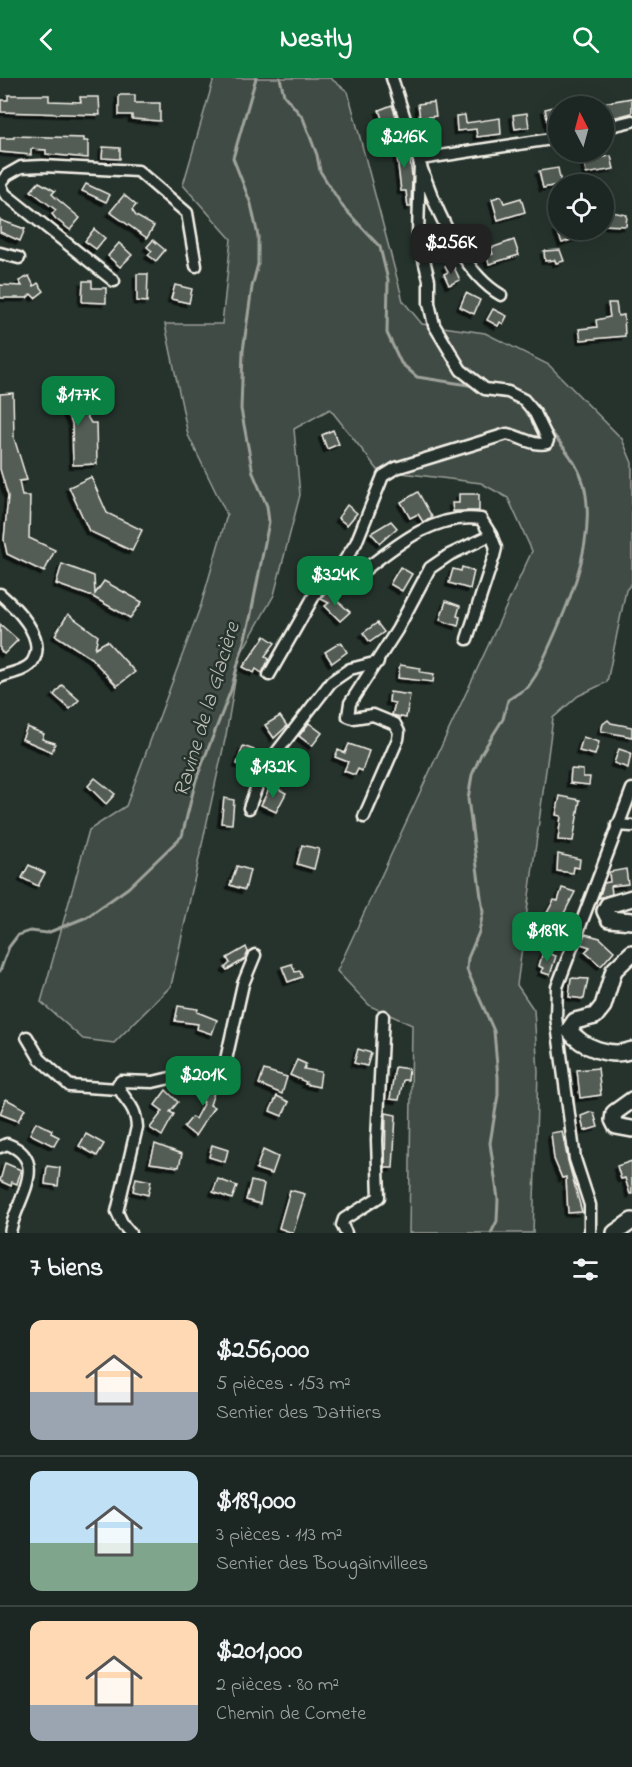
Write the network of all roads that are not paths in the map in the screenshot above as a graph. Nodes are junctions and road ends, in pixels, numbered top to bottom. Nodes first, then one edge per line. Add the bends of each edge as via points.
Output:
1 (392, 78) edge
2 (632, 121) edge
3 (614, 125) edge
4 (548, 140) edge
5 (420, 159) junction
6 (0, 184) edge
7 (0, 253) edge
8 (19, 258) dead end
9 (196, 266) dead end
10 (114, 281) dead end
11 (501, 295) dead end
12 (491, 535) junction
13 (340, 573) junction
14 (0, 594) edge
15 (467, 639) dead end
16 (378, 662) junction
17 (269, 675) dead end
18 (1, 677) edge
19 (632, 789) edge
20 (249, 808) dead end
21 (364, 817) dead end
22 (617, 825) junction
23 (632, 826) edge
24 (632, 898) edge
25 (632, 921) edge
26 (632, 953) edge
27 (255, 955) dead end
28 (383, 1016) dead end
29 (564, 1032) junction
30 (27, 1037) dead end
31 (632, 1050) edge
32 (119, 1089) junction
33 (632, 1100) edge
34 (632, 1129) edge
35 (0, 1147) edge
36 (632, 1221) edge
37 (10, 1233) edge
38 (130, 1233) edge
39 (345, 1233) edge
40 (590, 1233) edge
41 (615, 1233) edge

1 - 5 street
2 - 3 street
4 - 5 street
5 - 11 street via 432,197 462,256 481,282
5 - 13 street via 418,236 434,324 461,370 485,389 508,392 524,400 548,440 537,444 507,434 396,468 383,476
6 - 9 street via 21,167 138,171 187,213
6 - 10 street via 4,194
7 - 8 street
12 - 13 street via 480,519 443,521 405,540 352,578
12 - 15 street via 495,556
12 - 16 street via 430,568
13 - 17 street via 318,589
14 - 18 street via 25,618 36,650 26,668
16 - 20 street via 350,669 331,682 261,775
16 - 21 street via 350,703 348,716 373,715 395,724 399,732
19 - 22 street
22 - 23 street
22 - 29 street via 557,987
24 - 25 main road via 608,905 605,910 609,919
26 - 29 main road via 614,970 603,1006 595,1016 575,1021
27 - 32 street via 243,984 221,1069 153,1083 122,1081
28 - 39 street via 377,1140 379,1197 344,1219
29 - 31 main road via 596,1049 612,1053
29 - 40 street via 575,1159 590,1205
30 - 32 street via 40,1059 70,1086
32 - 38 street via 135,1108 137,1127 117,1212
33 - 34 main road via 615,1113 613,1120 616,1126
35 - 37 street via 7,1144 18,1148 28,1164 28,1180
36 - 41 main road

